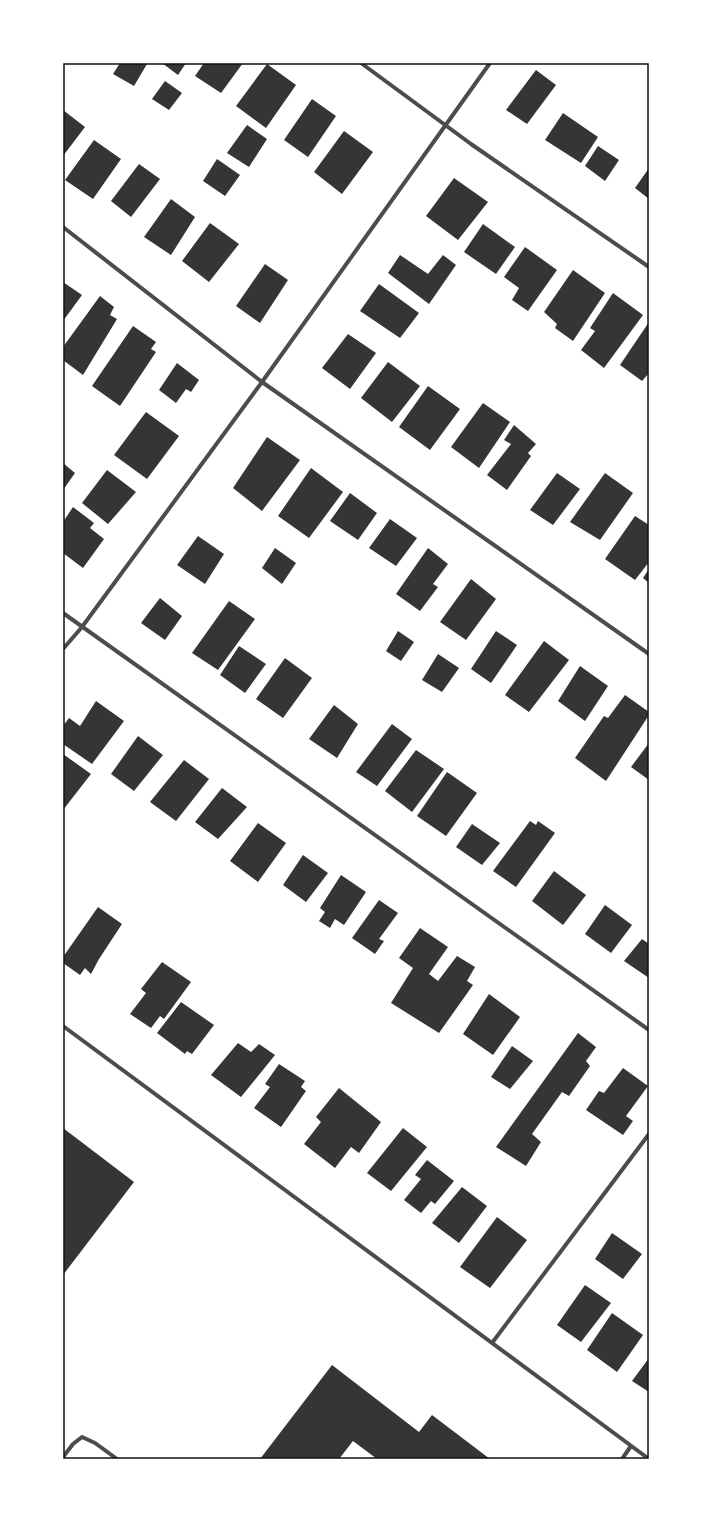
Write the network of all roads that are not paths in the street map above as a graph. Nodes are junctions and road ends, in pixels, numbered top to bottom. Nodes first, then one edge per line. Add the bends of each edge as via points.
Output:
1 (362, 63) edge
2 (490, 63) edge
3 (446, 125) junction
4 (63, 227) edge
5 (649, 268) edge
6 (262, 382) junction
7 (63, 613) edge
8 (82, 627) junction
9 (63, 649) edge
10 (649, 654) edge
11 (63, 1026) edge
12 (649, 1030) edge
13 (649, 1134) edge
14 (492, 1343) junction
15 (631, 1446) junction
16 (63, 1457) edge
17 (117, 1459) edge
18 (622, 1459) edge
19 (649, 1459) edge

1 - 3 street
2 - 3 street
3 - 5 street
3 - 6 street
4 - 6 street
6 - 8 street
6 - 10 street
7 - 8 street
8 - 9 street
8 - 12 street
11 - 14 street
13 - 14 street
14 - 15 street
15 - 18 street
15 - 19 street
16 - 17 street via 82,1437 95,1442

